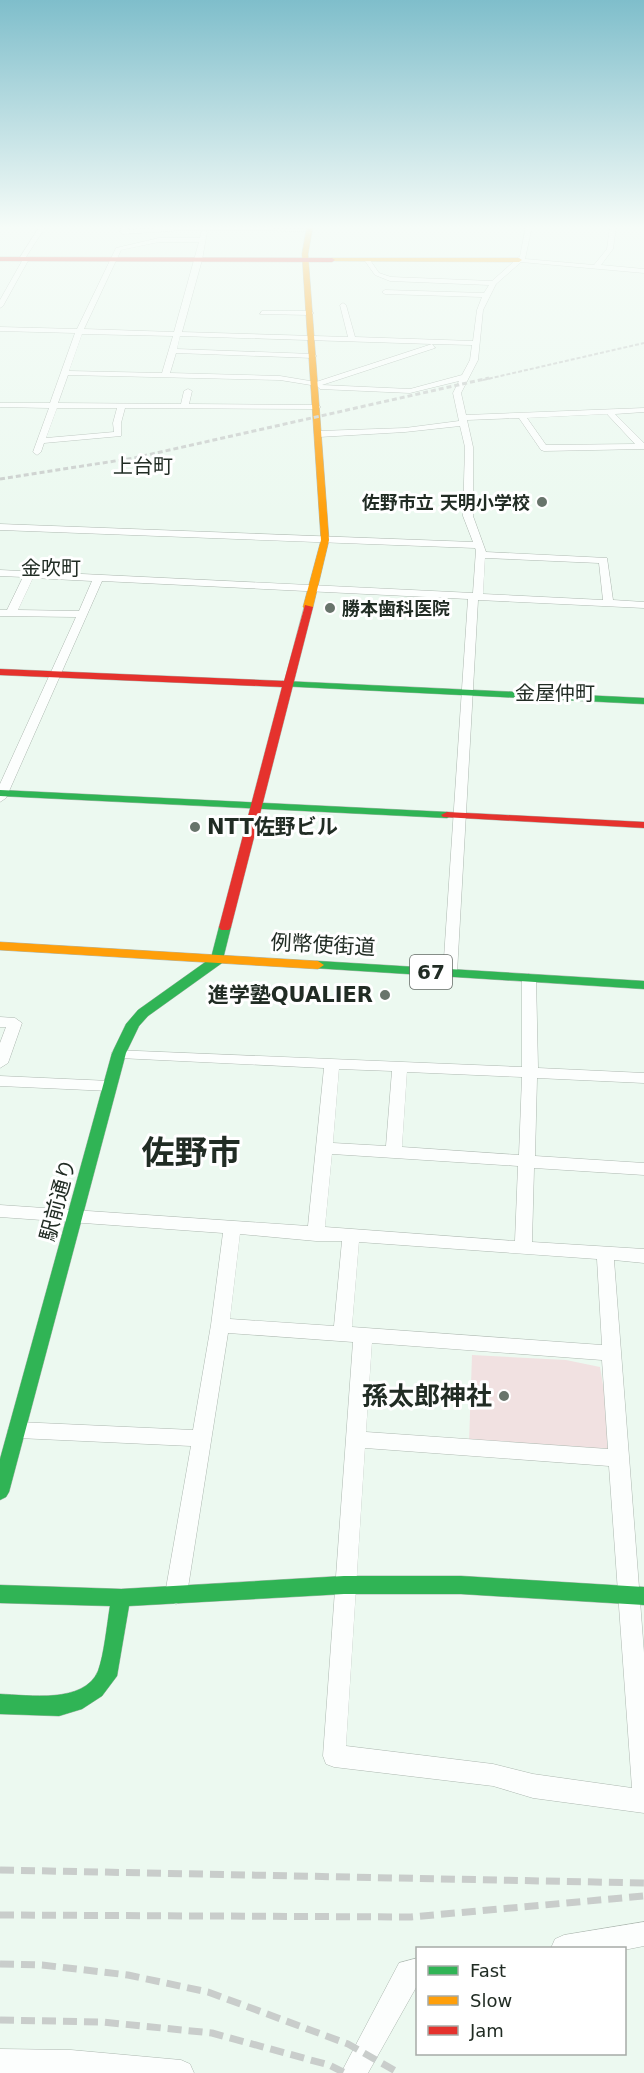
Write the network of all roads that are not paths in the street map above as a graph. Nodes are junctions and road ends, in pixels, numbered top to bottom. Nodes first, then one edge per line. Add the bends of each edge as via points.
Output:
1 (83, 323) edge
2 (181, 323) edge
3 (311, 323) edge
4 (347, 323) edge
5 (479, 323) edge
6 (0, 329) edge
7 (80, 330) junction
8 (178, 335) junction
9 (312, 338) junction
10 (351, 339) junction
11 (439, 342) junction
12 (477, 343) junction
13 (173, 351) junction
14 (313, 356) junction
15 (65, 373) junction
16 (165, 377) junction
17 (465, 377) junction
18 (316, 386) junction
19 (188, 391) dead end
20 (0, 405) edge
21 (54, 405) junction
22 (122, 406) junction
23 (185, 406) junction
24 (317, 407) junction
25 (644, 410) edge
26 (610, 412) junction
27 (522, 416) junction
28 (461, 421) junction
29 (319, 434) junction
30 (41, 441) junction
31 (643, 446) edge
32 (37, 452) dead end
33 (0, 527) edge
34 (325, 540) junction
35 (480, 550) junction
36 (0, 573) edge
37 (29, 575) junction
38 (98, 579) junction
39 (312, 589) junction
40 (476, 597) junction
41 (608, 603) junction
42 (644, 605) edge
43 (5, 613) edge
44 (84, 614) junction
45 (0, 672) edge
46 (57, 675) junction
47 (287, 685) junction
48 (466, 693) junction
49 (644, 701) edge
50 (1, 794) edge
51 (255, 805) junction
52 (459, 815) junction
53 (644, 825) edge
54 (0, 946) edge
55 (217, 960) junction
56 (450, 973) junction
57 (529, 978) junction
58 (644, 985) edge
59 (0, 1022) edge
60 (118, 1053) junction
61 (0, 1064) edge
62 (332, 1064) junction
63 (400, 1066) junction
64 (530, 1072) junction
65 (644, 1078) edge
66 (0, 1081) edge
67 (110, 1086) junction
68 (324, 1148) junction
69 (394, 1153) junction
70 (526, 1161) junction
71 (644, 1169) edge
72 (0, 1211) edge
73 (76, 1217) junction
74 (232, 1229) junction
75 (316, 1235) junction
76 (351, 1236) junction
77 (523, 1248) junction
78 (605, 1253) junction
79 (644, 1256) edge
80 (220, 1325) junction
81 (342, 1334) junction
82 (363, 1335) junction
83 (612, 1353) junction
84 (18, 1430) junction
85 (201, 1438) junction
86 (356, 1439) junction
87 (618, 1458) junction
88 (1, 1482) edge
89 (344, 1585) junction
90 (0, 1594) edge
91 (176, 1594) junction
92 (637, 1595) edge
93 (121, 1598) junction
94 (0, 1704) edge
95 (644, 1793) edge
96 (644, 1801) edge
97 (644, 1934) edge
98 (570, 1947) edge
99 (416, 1971) edge
100 (0, 2062) edge
101 (181, 2073) edge
102 (354, 2073) edge

1 - 7 street
2 - 8 street
3 - 9 street
4 - 10 street
5 - 12 street
6 - 7 street
7 - 8 street
7 - 15 street
8 - 9 street
8 - 13 street
9 - 10 street
9 - 14 street
10 - 11 street
11 - 12 street
11 - 18 street
12 - 17 street
13 - 14 street
13 - 16 street
14 - 18 street
15 - 16 street
15 - 21 street
16 - 18 street via 280,378
17 - 18 street via 410,391
17 - 28 street via 457,393
18 - 24 street
19 - 23 street
20 - 21 street
21 - 22 street
21 - 30 street
22 - 23 street
22 - 30 street via 118,434
23 - 24 street
24 - 29 street
25 - 26 street
26 - 27 street
26 - 31 street
27 - 28 street
27 - 31 street via 544,448
28 - 29 street via 405,430
28 - 35 street via 469,447 468,516
29 - 34 street
30 - 32 street
33 - 34 street
34 - 35 street
34 - 39 street
35 - 40 street
35 - 41 street via 604,560
36 - 37 street
37 - 38 street
37 - 43 street
38 - 39 street
38 - 44 street
39 - 40 street
39 - 47 street
40 - 41 street
40 - 48 street
41 - 42 street
43 - 44 street
44 - 46 street
45 - 46 street
46 - 47 street
46 - 50 street
47 - 48 street
47 - 51 street
48 - 49 street
48 - 52 street
50 - 51 street
51 - 52 street
51 - 55 street
52 - 53 street
52 - 56 street
54 - 55 street, 例幣使街道 / 67
55 - 56 street, 例幣使街道 / 67
55 - 60 street, 駅前通り via 143,1013
56 - 57 street, 例幣使街道 / 67
57 - 58 street, 例幣使街道 / 67
57 - 64 street
59 - 61 street via 15,1023
60 - 62 street
60 - 67 street, 駅前通り
62 - 63 street
62 - 68 street
63 - 64 street
63 - 69 street
64 - 65 street
64 - 70 street
66 - 67 street
67 - 73 street, 駅前通り
68 - 69 street
68 - 75 street
69 - 70 street
70 - 71 street
70 - 77 street
72 - 73 street
73 - 74 street
73 - 84 street, 駅前通り
74 - 75 street
74 - 80 street
75 - 76 street
76 - 77 street
76 - 81 street
77 - 78 street
78 - 79 street
78 - 83 street
80 - 81 street
80 - 85 street
81 - 82 street
82 - 83 street
82 - 86 street
83 - 87 street
84 - 85 street
84 - 88 street, 駅前通り
85 - 91 street
86 - 87 street
86 - 89 street
87 - 92 street
89 - 91 street
89 - 92 street via 461,1585
89 - 96 street via 334,1756 493,1775 533,1786
90 - 93 street
91 - 93 street
92 - 95 street
93 - 94 street via 107,1676 95,1689 75,1702 59,1706
97 - 98 street
99 - 102 street via 408,1972
100 - 101 street via 71,2063

